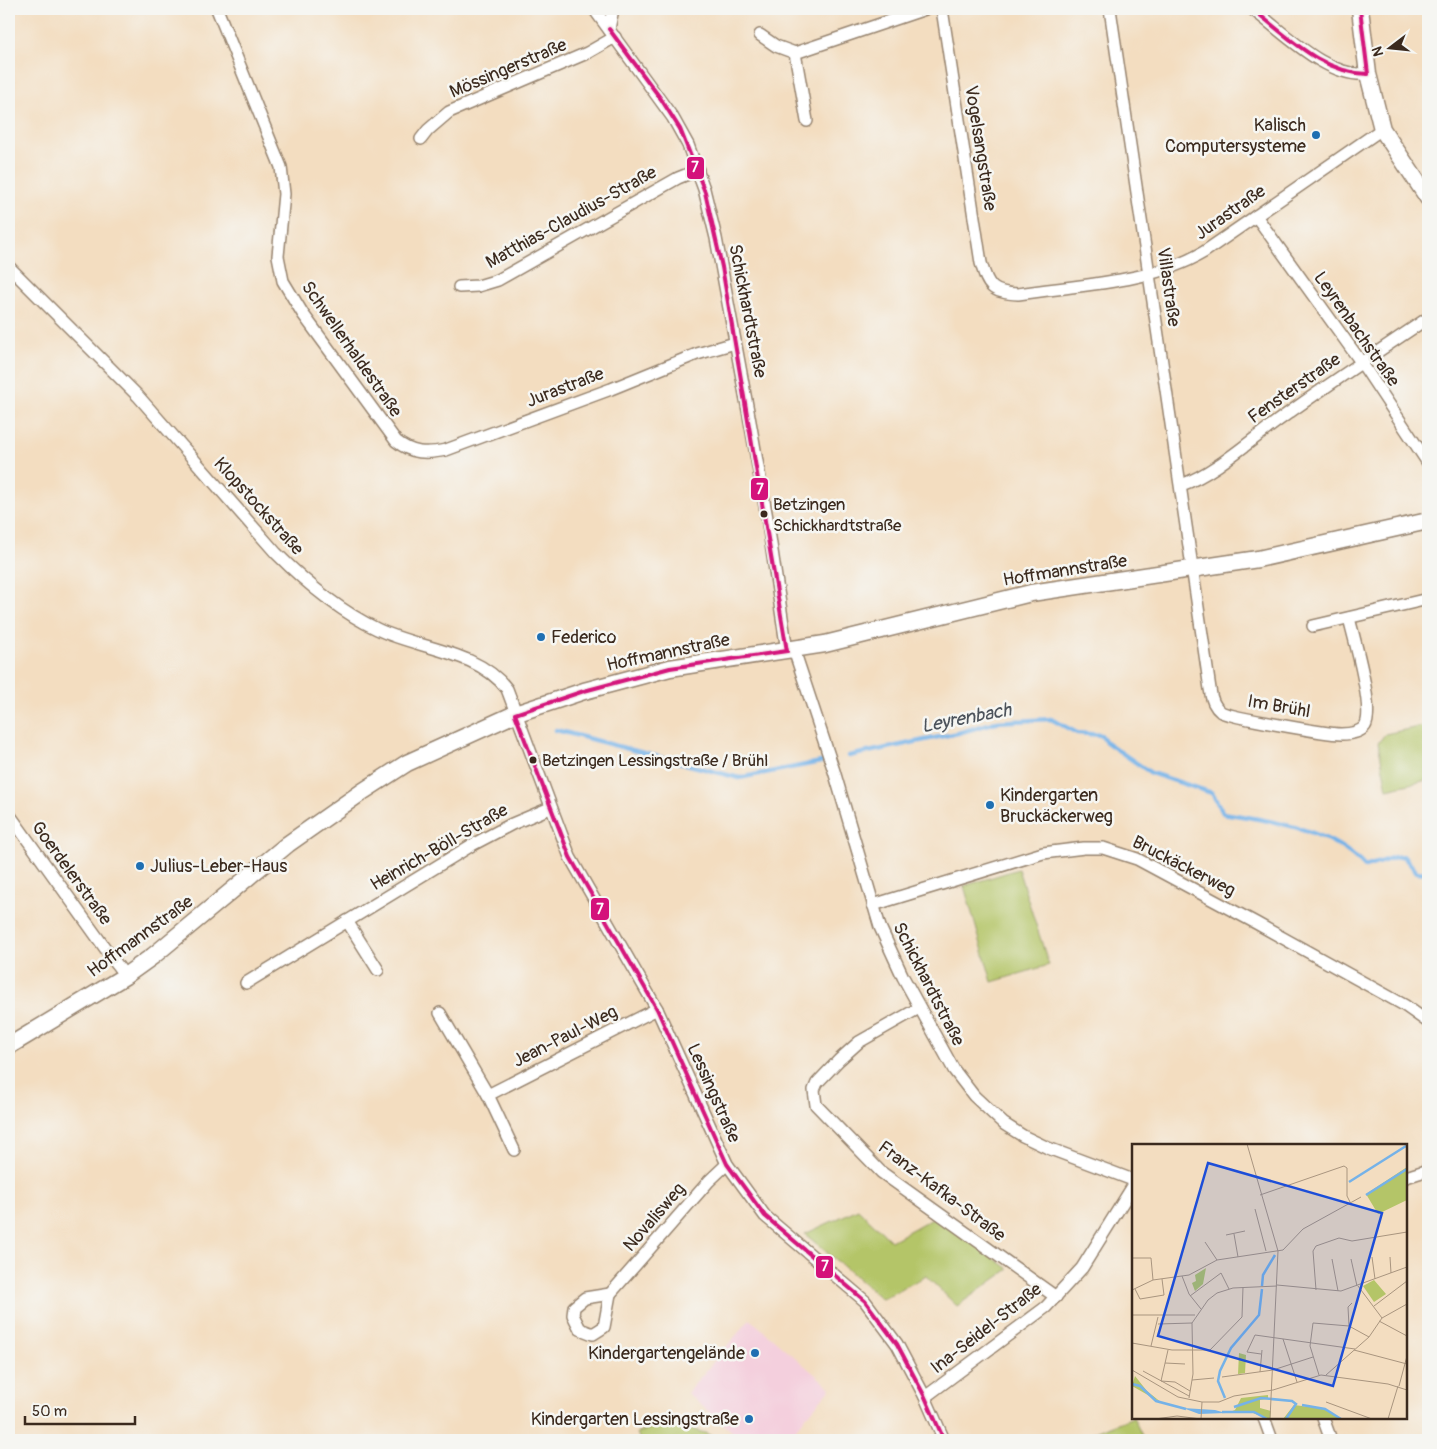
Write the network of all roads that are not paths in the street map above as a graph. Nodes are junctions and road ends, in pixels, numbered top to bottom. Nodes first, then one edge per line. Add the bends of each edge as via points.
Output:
1 (218, 9) edge
2 (594, 9) edge
3 (613, 9) edge
4 (925, 9) edge
5 (942, 9) edge
6 (1110, 9) edge
7 (1252, 9) edge
8 (1360, 9) edge
9 (612, 33) junction
10 (760, 35) dead end
11 (795, 53) junction
12 (1368, 74) junction
13 (807, 121) dead end
14 (1382, 129) junction
15 (421, 140) dead end
16 (698, 170) junction
17 (1428, 198) edge
18 (1256, 216) junction
19 (9, 267) edge
20 (1150, 274) junction
21 (459, 286) dead end
22 (994, 289) joint
23 (1428, 318) edge
24 (735, 343) junction
25 (1361, 362) junction
26 (405, 448) joint
27 (1428, 463) edge
28 (1181, 485) junction
29 (1428, 521) edge
30 (1193, 570) junction
31 (1428, 599) edge
32 (1349, 618) junction
33 (1313, 626) dead end
34 (790, 650) junction
35 (515, 714) junction
36 (550, 808) junction
37 (9, 814) edge
38 (874, 905) junction
39 (347, 921) junction
40 (378, 970) dead end
41 (125, 976) junction
42 (246, 983) dead end
43 (919, 1008) junction
44 (657, 1009) junction
45 (440, 1013) dead end
46 (1428, 1022) edge
47 (9, 1046) edge
48 (488, 1094) junction
49 (514, 1150) dead end
50 (727, 1164) junction
51 (1428, 1170) edge
52 (1407, 1177) edge
53 (1132, 1180) edge
54 (1132, 1188) edge
55 (610, 1294) dead end
56 (1056, 1297) junction
57 (925, 1397) junction
58 (1264, 1419) edge
59 (1324, 1419) edge
60 (944, 1440) edge
61 (1272, 1440) edge
62 (1331, 1440) edge

1 - 26 street, Schwellerhaldestraße via 280,167 284,194 278,256 283,281 303,314
2 - 9 street, Schickhardtstraße
3 - 9 street
4 - 11 street
5 - 22 street, Vogelsangstraße via 981,263 986,281
6 - 20 street, Villastraße
7 - 12 street via 1325,64 1340,71
8 - 12 street
9 - 15 street, Mössingerstraße via 587,53 449,112
9 - 16 street, Schickhardtstraße via 673,118
10 - 11 street
11 - 13 street
12 - 14 street
14 - 17 street
14 - 18 street, Jurastraße
16 - 21 street, Matthias-Claudius-Straße via 678,178 498,280 478,286
16 - 24 street, Schickhardtstraße via 716,238
18 - 20 street, Jurastraße via 1190,260
18 - 25 street, Leyrenbachstraße
19 - 35 street, Klopstockstraße via 138,396 294,571 345,611 377,629 473,662 500,680 507,689
20 - 22 street, Jurastraße via 1018,294 1005,294
20 - 28 street, Villastraße
23 - 25 street, Fensterstraße
24 - 26 street, Jurastraße via 688,357 446,450 424,453
24 - 34 street, Schickhardtstraße
25 - 27 street, Leyrenbachstraße
25 - 28 street, Fensterstraße via 1195,479
28 - 30 street, Villastraße
29 - 30 street, Hoffmannstraße
30 - 32 street, Im Brühl via 1211,698 1214,705 1226,714 1339,734 1364,727 1368,712 1367,696
30 - 34 street, Hoffmannstraße via 1031,593
31 - 32 street
32 - 33 street
34 - 35 street, Hoffmannstraße via 670,668
34 - 38 street, Schickhardtstraße via 834,771
35 - 36 street, Lessingstraße
35 - 41 street, Hoffmannstraße via 407,763 362,792 288,844
36 - 39 street, Heinrich-Böll-Straße via 472,845
36 - 44 street, Lessingstraße via 570,857
37 - 41 street, Goerdelerstraße
38 - 43 street, Schickhardtstraße via 890,951
38 - 46 street, Bruckäckerweg via 1036,855 1067,849 1103,848 1137,859 1404,1005
39 - 40 street
39 - 42 street, Heinrich-Böll-Straße
41 - 47 street, Hoffmannstraße
43 - 53 street, Schickhardtstraße via 954,1070 974,1096 1004,1124 1048,1148
43 - 56 street, Franz-Kafka-Straße via 860,1042 839,1060 817,1083 814,1090 816,1105 881,1172
44 - 48 street, Jean-Paul-Weg
44 - 50 street, Lessingstraße
45 - 48 street
48 - 49 street
50 - 55 street, Novalisweg
50 - 57 street, Lessingstraße via 765,1216 865,1300 897,1344
51 - 52 street
54 - 56 street, Ina-Seidel-Straße via 1082,1268
56 - 57 street, Ina-Seidel-Straße
57 - 60 street, Lessingstraße
58 - 61 street
59 - 62 street

